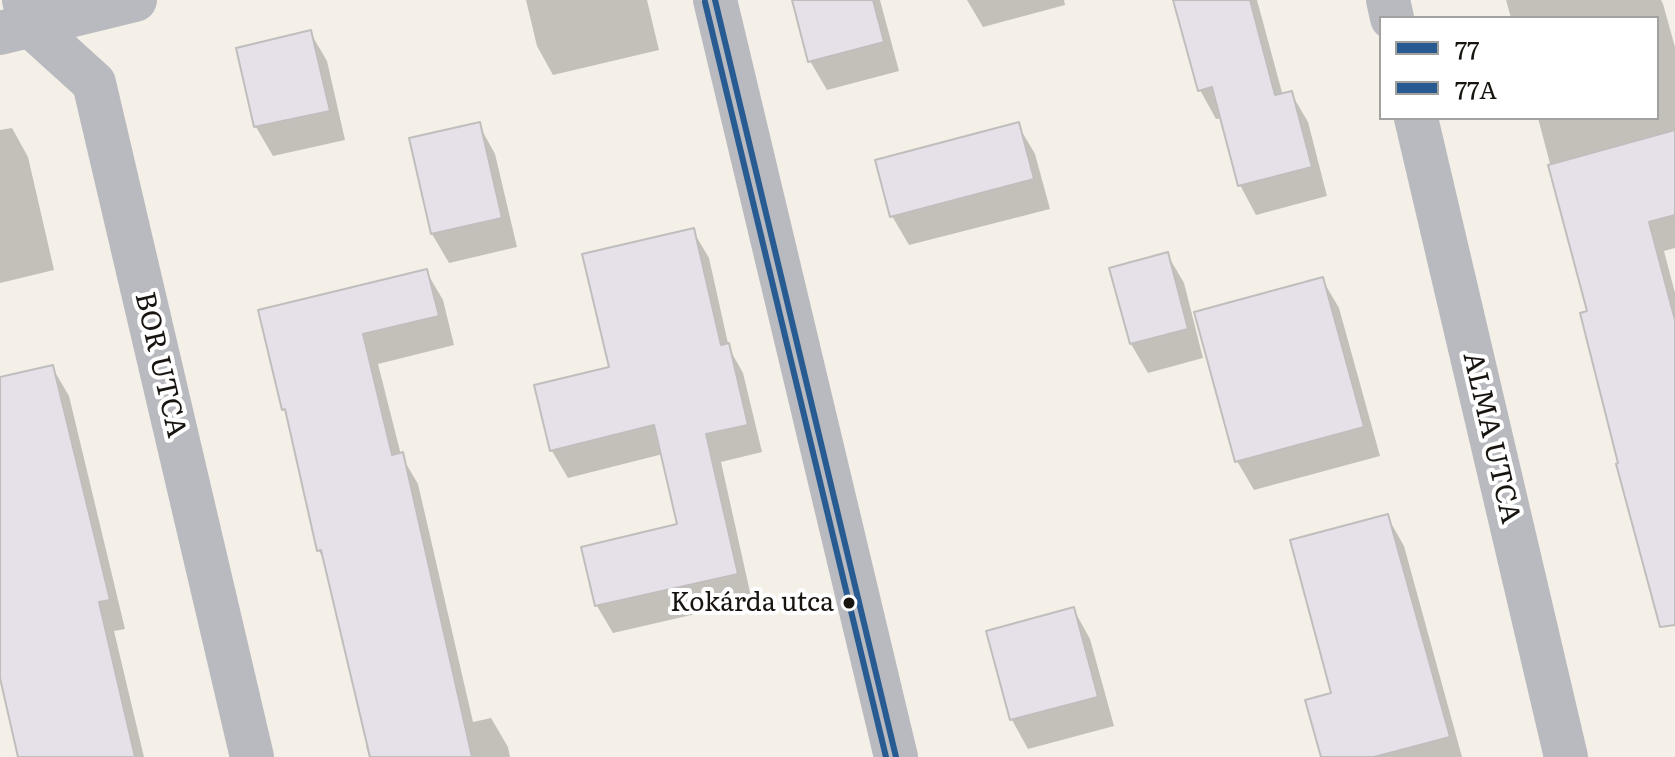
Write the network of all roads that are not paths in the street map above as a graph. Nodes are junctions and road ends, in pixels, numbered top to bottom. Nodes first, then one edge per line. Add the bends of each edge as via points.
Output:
1 (135, 0) edge
2 (715, 0) edge
3 (18, 19) edge
4 (1416, 120) edge
5 (252, 757) edge
6 (896, 757) edge
7 (1566, 757) edge

1 - 3 street
2 - 6 street
3 - 5 street, BOR UTCA via 94,83
4 - 7 street, ALMA UTCA

